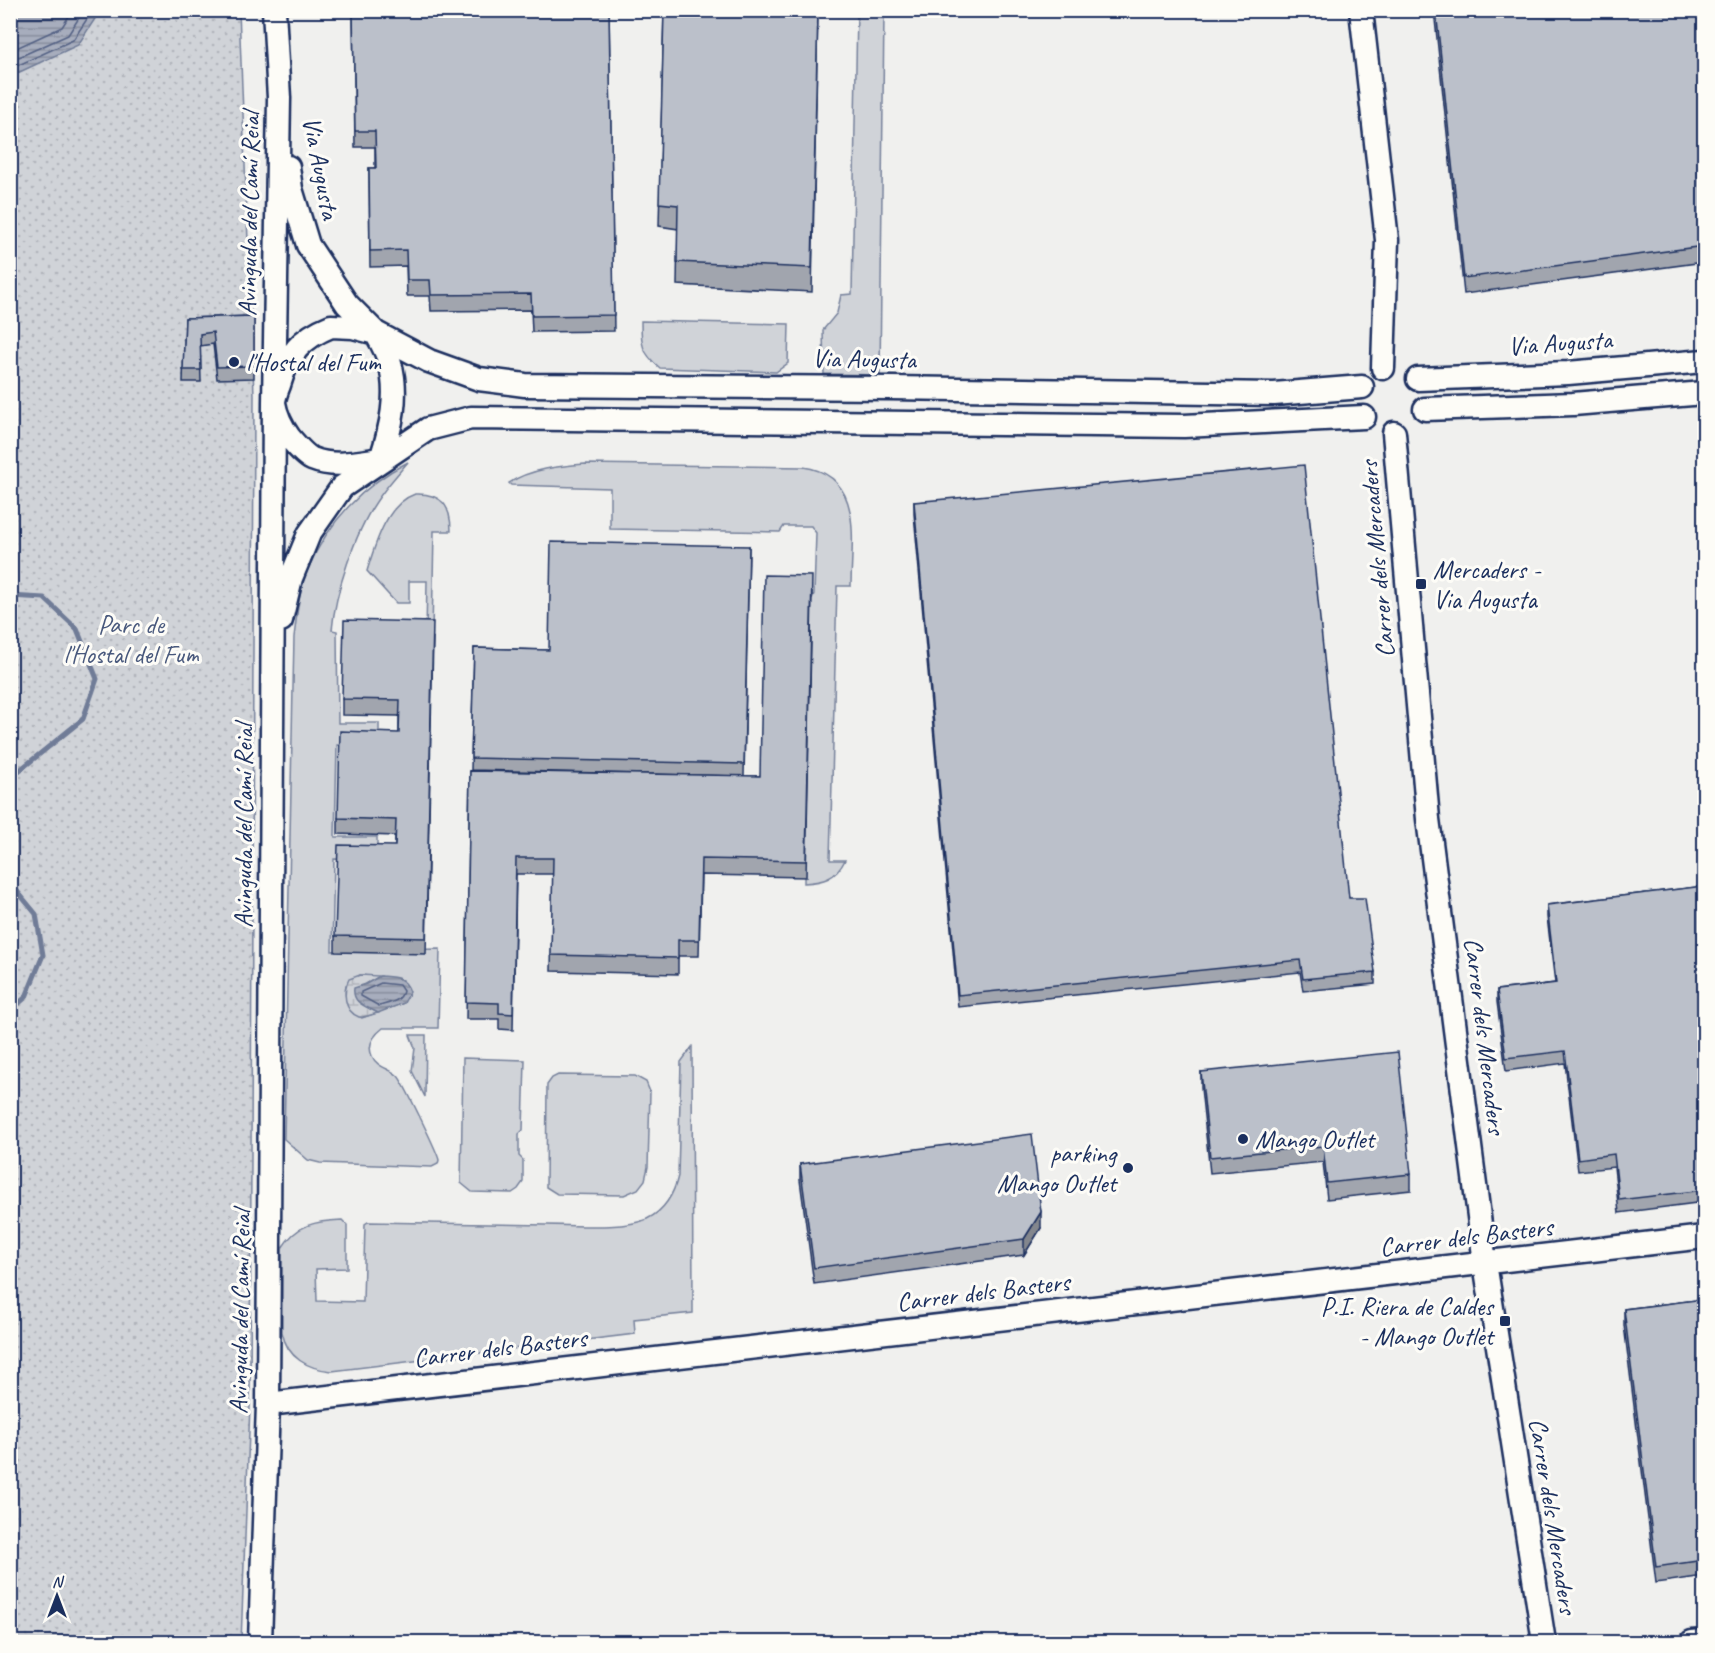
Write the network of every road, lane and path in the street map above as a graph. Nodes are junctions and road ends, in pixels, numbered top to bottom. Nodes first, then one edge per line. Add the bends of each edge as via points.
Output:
1 (274, 10) edge
2 (1361, 10) edge
3 (279, 98) junction
4 (376, 333) junction
5 (1704, 361) edge
6 (1383, 368) junction
7 (1418, 379) junction
8 (1362, 387) junction
9 (1704, 393) edge
10 (274, 402) junction
11 (1425, 409) junction
12 (1364, 417) junction
13 (1394, 433) junction
14 (381, 459) junction
15 (272, 659) junction
16 (1704, 1237) edge
17 (1485, 1263) junction
18 (268, 1404) junction
19 (1704, 1641) edge
20 (260, 1642) edge
21 (1544, 1642) edge
22 (1692, 1642) edge

1 - 3 street, Avinguda del Camí Reial
2 - 6 street via 1387,240
3 - 4 street, Via Augusta via 291,189 308,245 347,304
3 - 10 street, Avinguda del Camí Reial
4 - 8 street, Via Augusta via 429,361 479,379 525,385 1274,394
4 - 10 street, Via Augusta via 331,326 313,333 295,350 283,370
4 - 14 street, Via Augusta via 390,361 394,388 390,432
5 - 7 street, Via Augusta via 1568,373
6 - 7 street via 1396,367
6 - 8 street
7 - 11 street
8 - 12 street via 1360,408
9 - 11 street via 1573,404
10 - 14 street via 282,426 310,458 344,464
10 - 15 street, Avinguda del Camí Reial
11 - 13 street via 1412,426
12 - 13 street via 1382,431
12 - 14 street via 1184,426 471,418 428,429
13 - 17 street, Carrer dels Mercaders via 1428,819
14 - 15 street via 342,487 309,534 291,578
15 - 18 street, Avinguda del Camí Reial
16 - 17 street, Carrer dels Basters
17 - 18 street, Carrer dels Basters
17 - 21 street, Carrer dels Mercaders
18 - 20 street, Avinguda del Camí Reial
19 - 22 street

